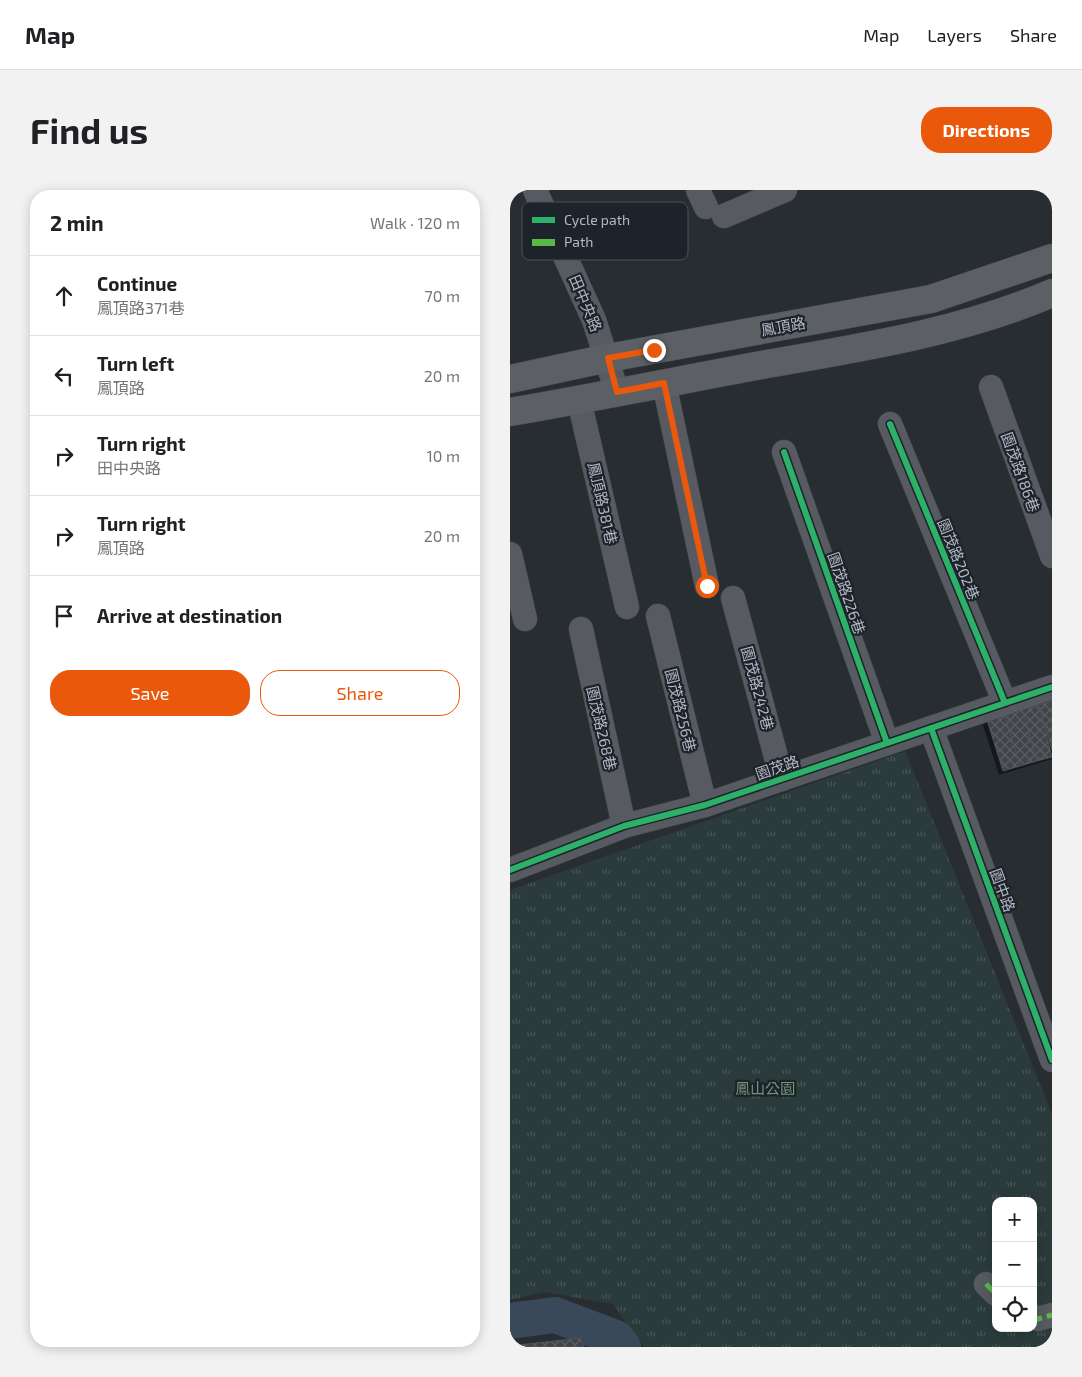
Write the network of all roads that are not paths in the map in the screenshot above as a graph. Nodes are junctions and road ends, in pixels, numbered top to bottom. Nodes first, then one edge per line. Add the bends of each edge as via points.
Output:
1 (535, 190) edge
2 (785, 190) edge
3 (540, 202) edge
4 (709, 204) edge
5 (1052, 258) edge
6 (567, 260) edge
7 (1052, 293) edge
8 (608, 358) junction
9 (510, 379) edge
10 (664, 383) junction
11 (990, 387) dead end
12 (617, 392) junction
13 (579, 400) junction
14 (510, 412) edge
15 (890, 424) dead end
16 (784, 452) dead end
17 (510, 554) edge
18 (1052, 556) edge
19 (707, 586) dead end
20 (733, 598) dead end
21 (627, 607) dead end
22 (658, 616) dead end
23 (525, 619) dead end
24 (580, 629) dead end
25 (1052, 687) edge
26 (1005, 703) junction
27 (931, 728) junction
28 (887, 743) junction
29 (782, 779) junction
30 (705, 805) junction
31 (624, 826) junction
32 (510, 870) edge
33 (1052, 1060) edge
34 (1052, 1315) edge
35 (1037, 1318) edge

1 - 3 street, 田中央路
2 - 4 street
5 - 8 main road, 鳳頂路 via 931,299
6 - 8 street, 田中央路
7 - 10 main road via 955,327 881,344
8 - 9 main road, 鳳頂路
8 - 12 street, 田中央路
10 - 12 main road
10 - 19 street
11 - 18 street, 園茂路186巷
12 - 13 main road
13 - 14 main road
13 - 21 street, 鳳頂路381巷
15 - 26 street, 園茂路202巷
16 - 28 street, 園茂路226巷
17 - 23 street
20 - 29 street, 園茂路242巷
22 - 30 street, 園茂路256巷
24 - 31 street, 園茂路268巷
25 - 26 street, 園茂路
26 - 27 street, 園茂路
27 - 28 street, 園茂路
27 - 33 street, 園中路
28 - 29 street, 園茂路
29 - 30 street, 園茂路
30 - 31 street, 園茂路
31 - 32 street, 園茂路
34 - 35 street

